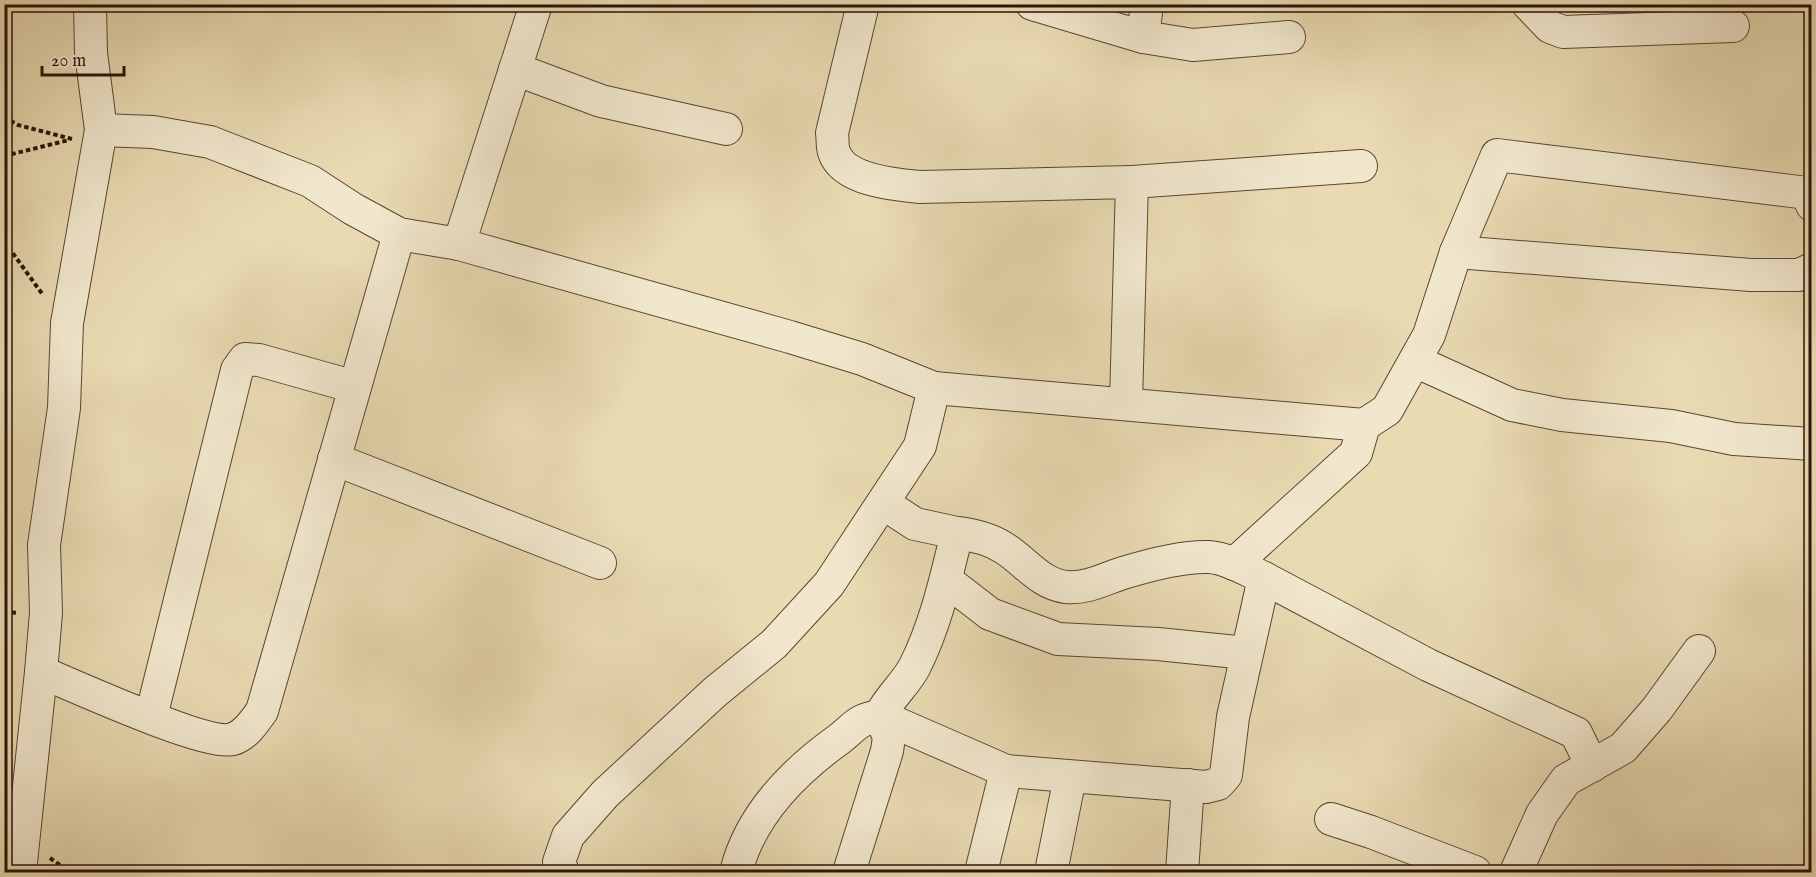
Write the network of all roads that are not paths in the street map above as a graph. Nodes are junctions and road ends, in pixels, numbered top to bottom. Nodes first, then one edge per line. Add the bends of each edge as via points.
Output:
1 (90, 4) edge
2 (536, 4) edge
3 (863, 4) edge
4 (1032, 4) edge
5 (1148, 4) edge
6 (1528, 4) edge
7 (1732, 26) dead end
8 (1143, 37) junction
9 (1289, 37) dead end
10 (515, 69) junction
11 (726, 129) dead end
12 (101, 130) junction
13 (1361, 166) dead end
14 (1132, 182) junction
15 (1812, 205) edge
16 (399, 234) junction
17 (459, 244) junction
18 (1456, 252) junction
19 (1812, 269) edge
20 (1415, 361) junction
21 (355, 387) junction
22 (934, 388) junction
23 (1126, 403) junction
24 (1364, 425) junction
25 (1812, 444) edge
26 (334, 459) junction
27 (883, 503) junction
28 (957, 533) junction
29 (600, 563) dead end
30 (1234, 564) junction
31 (1264, 578) junction
32 (946, 580) junction
33 (1700, 651) dead end
34 (1246, 653) junction
35 (41, 672) junction
36 (880, 716) junction
37 (151, 717) junction
38 (1592, 766) junction
39 (1006, 771) junction
40 (1070, 777) junction
41 (1188, 785) junction
42 (1331, 819) dead end
43 (20, 873) edge
44 (563, 873) edge
45 (736, 873) edge
46 (849, 873) edge
47 (981, 873) edge
48 (1051, 873) edge
49 (1182, 873) edge
50 (1475, 873) edge
51 (1516, 873) edge

1 - 12 street via 90,53
2 - 10 street
3 - 14 street via 832,133 833,152 842,166 894,185 920,187
4 - 8 street
5 - 8 street
6 - 7 street via 1550,27 1563,32
8 - 9 street via 1193,45
10 - 11 street via 602,101
10 - 17 street
12 - 16 street via 153,132 210,142 257,158 310,181
12 - 35 street via 67,322 64,408 44,545 46,613
13 - 14 street
14 - 23 street
15 - 18 street via 1807,193 1497,155
16 - 17 street
16 - 21 street
17 - 22 street via 790,337 862,359
18 - 19 street via 1751,275 1799,274
18 - 20 street via 1429,335
20 - 24 street via 1387,410
20 - 25 street via 1522,407 1671,426 1734,439
21 - 26 street
21 - 37 street via 259,360 245,359 237,370
22 - 23 street
22 - 27 street via 920,446
23 - 24 street
24 - 30 street via 1356,453
26 - 29 street
26 - 37 street via 262,711 251,727 233,739 217,740
27 - 28 street via 915,524
27 - 44 street via 829,584 774,644 715,692 605,794 568,836 559,862
28 - 30 street via 976,536 1005,549 1050,583 1065,587 1084,587 1185,559 1210,557
28 - 32 street
30 - 31 street
31 - 34 street
31 - 38 street via 1428,665 1576,733
32 - 34 street via 990,614 1058,639
32 - 36 street via 930,633 913,669
33 - 38 street via 1657,710 1623,748
34 - 41 street via 1226,775 1212,786
35 - 37 street
35 - 43 street
36 - 39 street
36 - 45 street via 864,718 798,770 762,814 742,849
36 - 46 street via 889,737 887,751
38 - 51 street via 1566,780 1542,814
39 - 40 street
39 - 47 street
40 - 41 street
40 - 48 street
41 - 49 street
42 - 50 street

